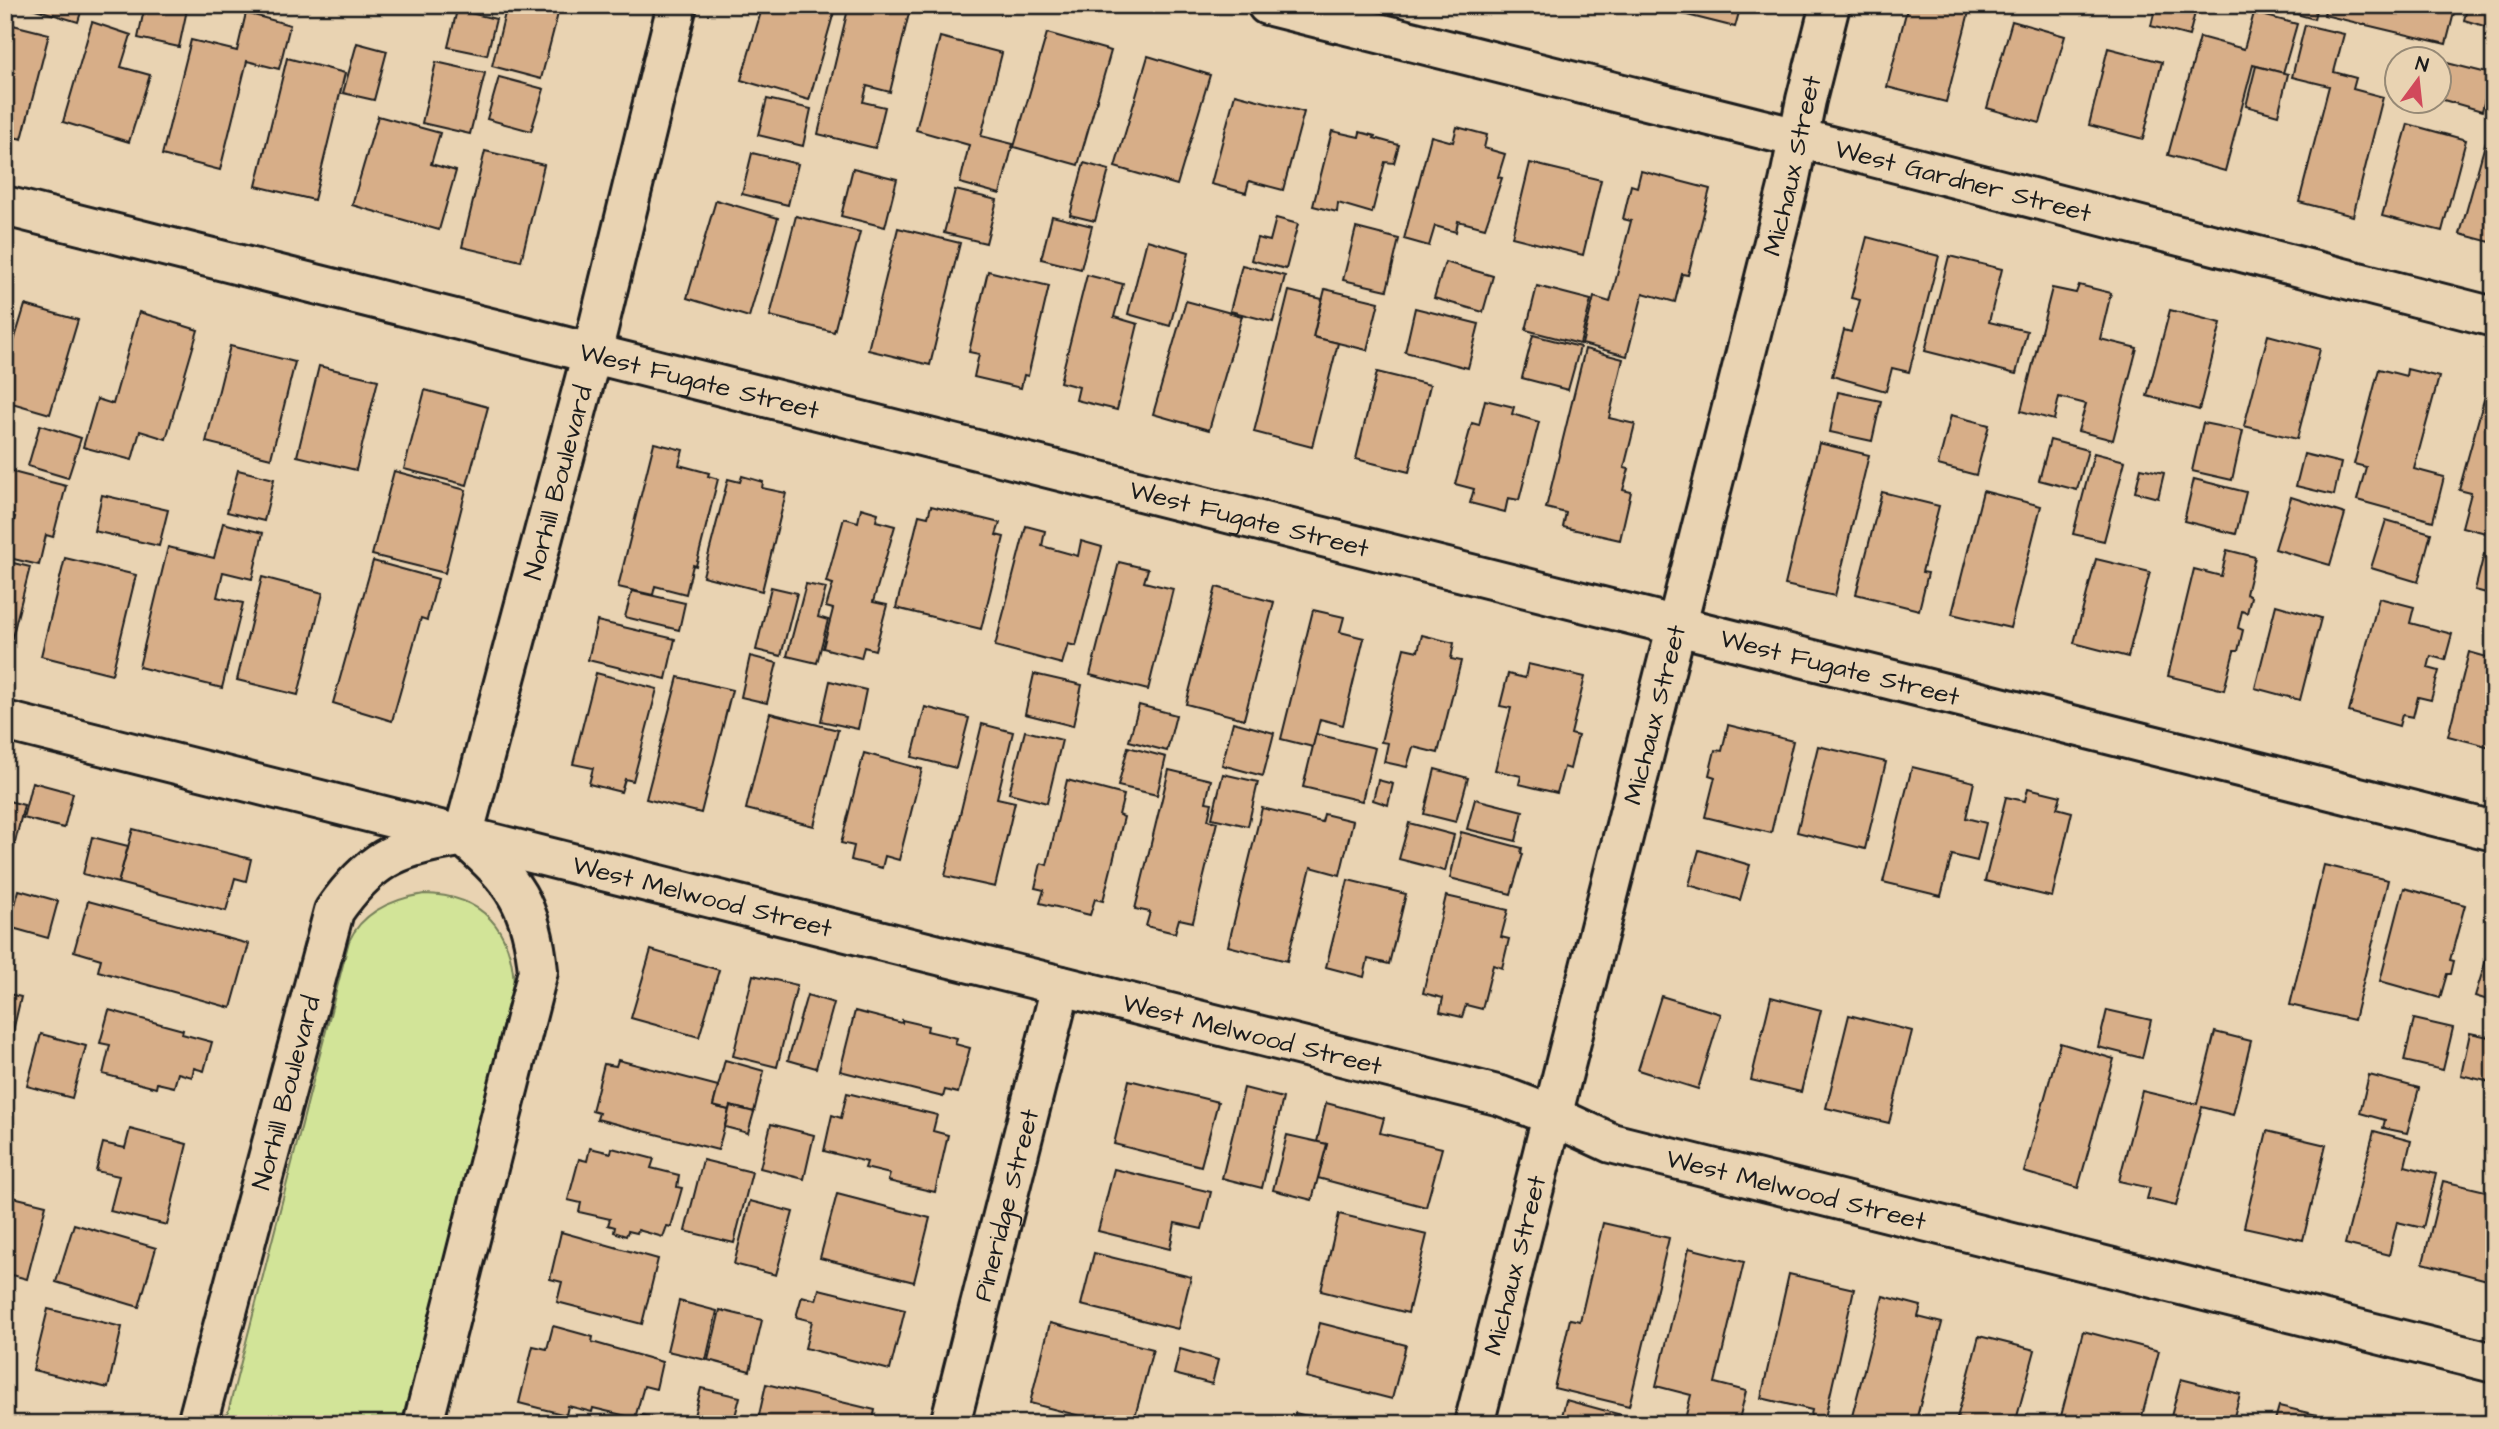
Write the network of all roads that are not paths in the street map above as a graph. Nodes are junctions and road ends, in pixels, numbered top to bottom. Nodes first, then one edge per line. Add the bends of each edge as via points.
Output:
1 (677, 5) edge
2 (1267, 5) edge
3 (1830, 5) edge
4 (1799, 138) junction
5 (5, 206) edge
6 (2494, 317) edge
7 (592, 353) junction
8 (1675, 626) junction
9 (5, 721) edge
10 (2494, 831) edge
11 (463, 836) junction
12 (1061, 986) junction
13 (1551, 1115) junction
14 (2494, 1363) edge
15 (197, 1424) edge
16 (423, 1424) edge
17 (950, 1424) edge
18 (1474, 1424) edge

1 - 7 street, Norhill Boulevard
2 - 4 street, West Gardner Street
3 - 4 street, Michaux Street
4 - 6 street, West Gardner Street
4 - 8 street, Michaux Street
5 - 7 street, West Fugate Street
7 - 8 street, West Fugate Street
7 - 11 street, Norhill Boulevard
8 - 10 street, West Fugate Street
8 - 13 street, Michaux Street
9 - 11 street, West Melwood Street
11 - 12 street, West Melwood Street
11 - 15 street, Norhill Boulevard via 402,849 374,864 334,911
11 - 16 street via 510,882 526,910 538,971
12 - 13 street, West Melwood Street via 1506,1098
12 - 17 street, Pineridge Street
13 - 14 street, West Melwood Street via 1611,1143
13 - 18 street, Michaux Street

